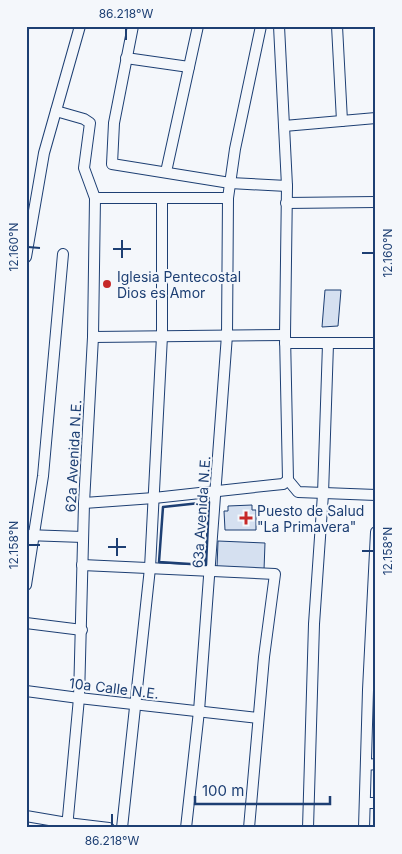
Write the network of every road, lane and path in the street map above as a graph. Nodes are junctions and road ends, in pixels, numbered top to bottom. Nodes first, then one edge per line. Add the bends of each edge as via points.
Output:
1 (80, 26) edge
2 (133, 26) edge
3 (198, 26) edge
4 (261, 26) edge
5 (279, 26) edge
6 (337, 26) edge
7 (126, 58) junction
8 (189, 67) junction
9 (56, 111) junction
10 (376, 118) edge
11 (342, 121) junction
12 (284, 126) junction
13 (166, 172) junction
14 (230, 183) junction
15 (287, 186) junction
16 (95, 198) junction
17 (162, 198) junction
18 (228, 198) junction
19 (375, 201) edge
20 (286, 203) junction
21 (63, 254) dead end
22 (26, 257) edge
23 (228, 335) junction
24 (162, 336) junction
25 (93, 337) junction
26 (285, 339) junction
27 (376, 343) edge
28 (328, 344) junction
29 (288, 480) junction
30 (216, 491) junction
31 (324, 494) junction
32 (376, 495) edge
33 (154, 498) junction
34 (84, 503) junction
35 (376, 533) edge
36 (30, 535) edge
37 (83, 537) junction
38 (82, 565) junction
39 (150, 568) junction
40 (211, 570) junction
41 (375, 574) edge
42 (26, 585) edge
43 (374, 612) edge
44 (26, 623) edge
45 (82, 630) junction
46 (373, 651) edge
47 (372, 690) edge
48 (26, 691) edge
49 (80, 698) junction
50 (135, 704) junction
51 (199, 712) junction
52 (258, 718) junction
53 (371, 727) edge
54 (371, 764) edge
55 (370, 803) edge
56 (26, 816) edge
57 (67, 825) edge
58 (109, 828) edge
59 (122, 828) edge
60 (186, 828) edge
61 (249, 828) edge
62 (308, 828) edge
63 (364, 828) edge

1 - 9 street
2 - 7 street
3 - 8 street
4 - 14 street, 63a Avenida N.E. via 234,149
5 - 12 street
6 - 11 street
7 - 8 street
7 - 13 street via 114,123 112,164
8 - 13 street
9 - 16 street, 62a Avenida N.E. via 90,123 84,168
9 - 22 street via 44,153
10 - 11 street
11 - 12 street
12 - 15 street
13 - 14 street
14 - 15 street
14 - 18 street, 63a Avenida N.E.
15 - 20 street
16 - 17 street
16 - 25 street, 62a Avenida N.E.
17 - 18 street
17 - 24 street
18 - 23 street, 63a Avenida N.E.
19 - 20 street
20 - 26 street
21 - 36 street via 43,476
23 - 24 street
23 - 26 street
23 - 30 street, 63a Avenida N.E.
24 - 25 street
24 - 33 street
25 - 34 street, 62a Avenida N.E.
26 - 28 street
26 - 29 street
27 - 28 street
28 - 31 street
29 - 30 street via 284,484
29 - 31 street via 298,492
30 - 33 street
30 - 40 street, 63a Avenida N.E.
31 - 32 street
31 - 62 street via 314,624
33 - 34 street
33 - 39 street
34 - 37 street, 62a Avenida N.E.
35 - 41 street
36 - 37 street
36 - 42 street
37 - 38 street, 62a Avenida N.E.
38 - 39 street
38 - 45 street, 62a Avenida N.E.
39 - 40 street
39 - 50 street
40 - 51 street, 63a Avenida N.E.
40 - 52 street via 275,574
41 - 43 street
43 - 46 street
44 - 45 street
45 - 49 street, 62a Avenida N.E.
46 - 47 street
47 - 53 street
48 - 49 street, 10a Calle N.E.
49 - 50 street, 10a Calle N.E.
49 - 57 street, 62a Avenida N.E.
50 - 51 street, 10a Calle N.E.
50 - 59 street
51 - 52 street, 10a Calle N.E.
51 - 60 street, 63a Avenida N.E.
52 - 61 street
53 - 54 street
54 - 55 street
55 - 63 street
56 - 57 street
57 - 58 street

